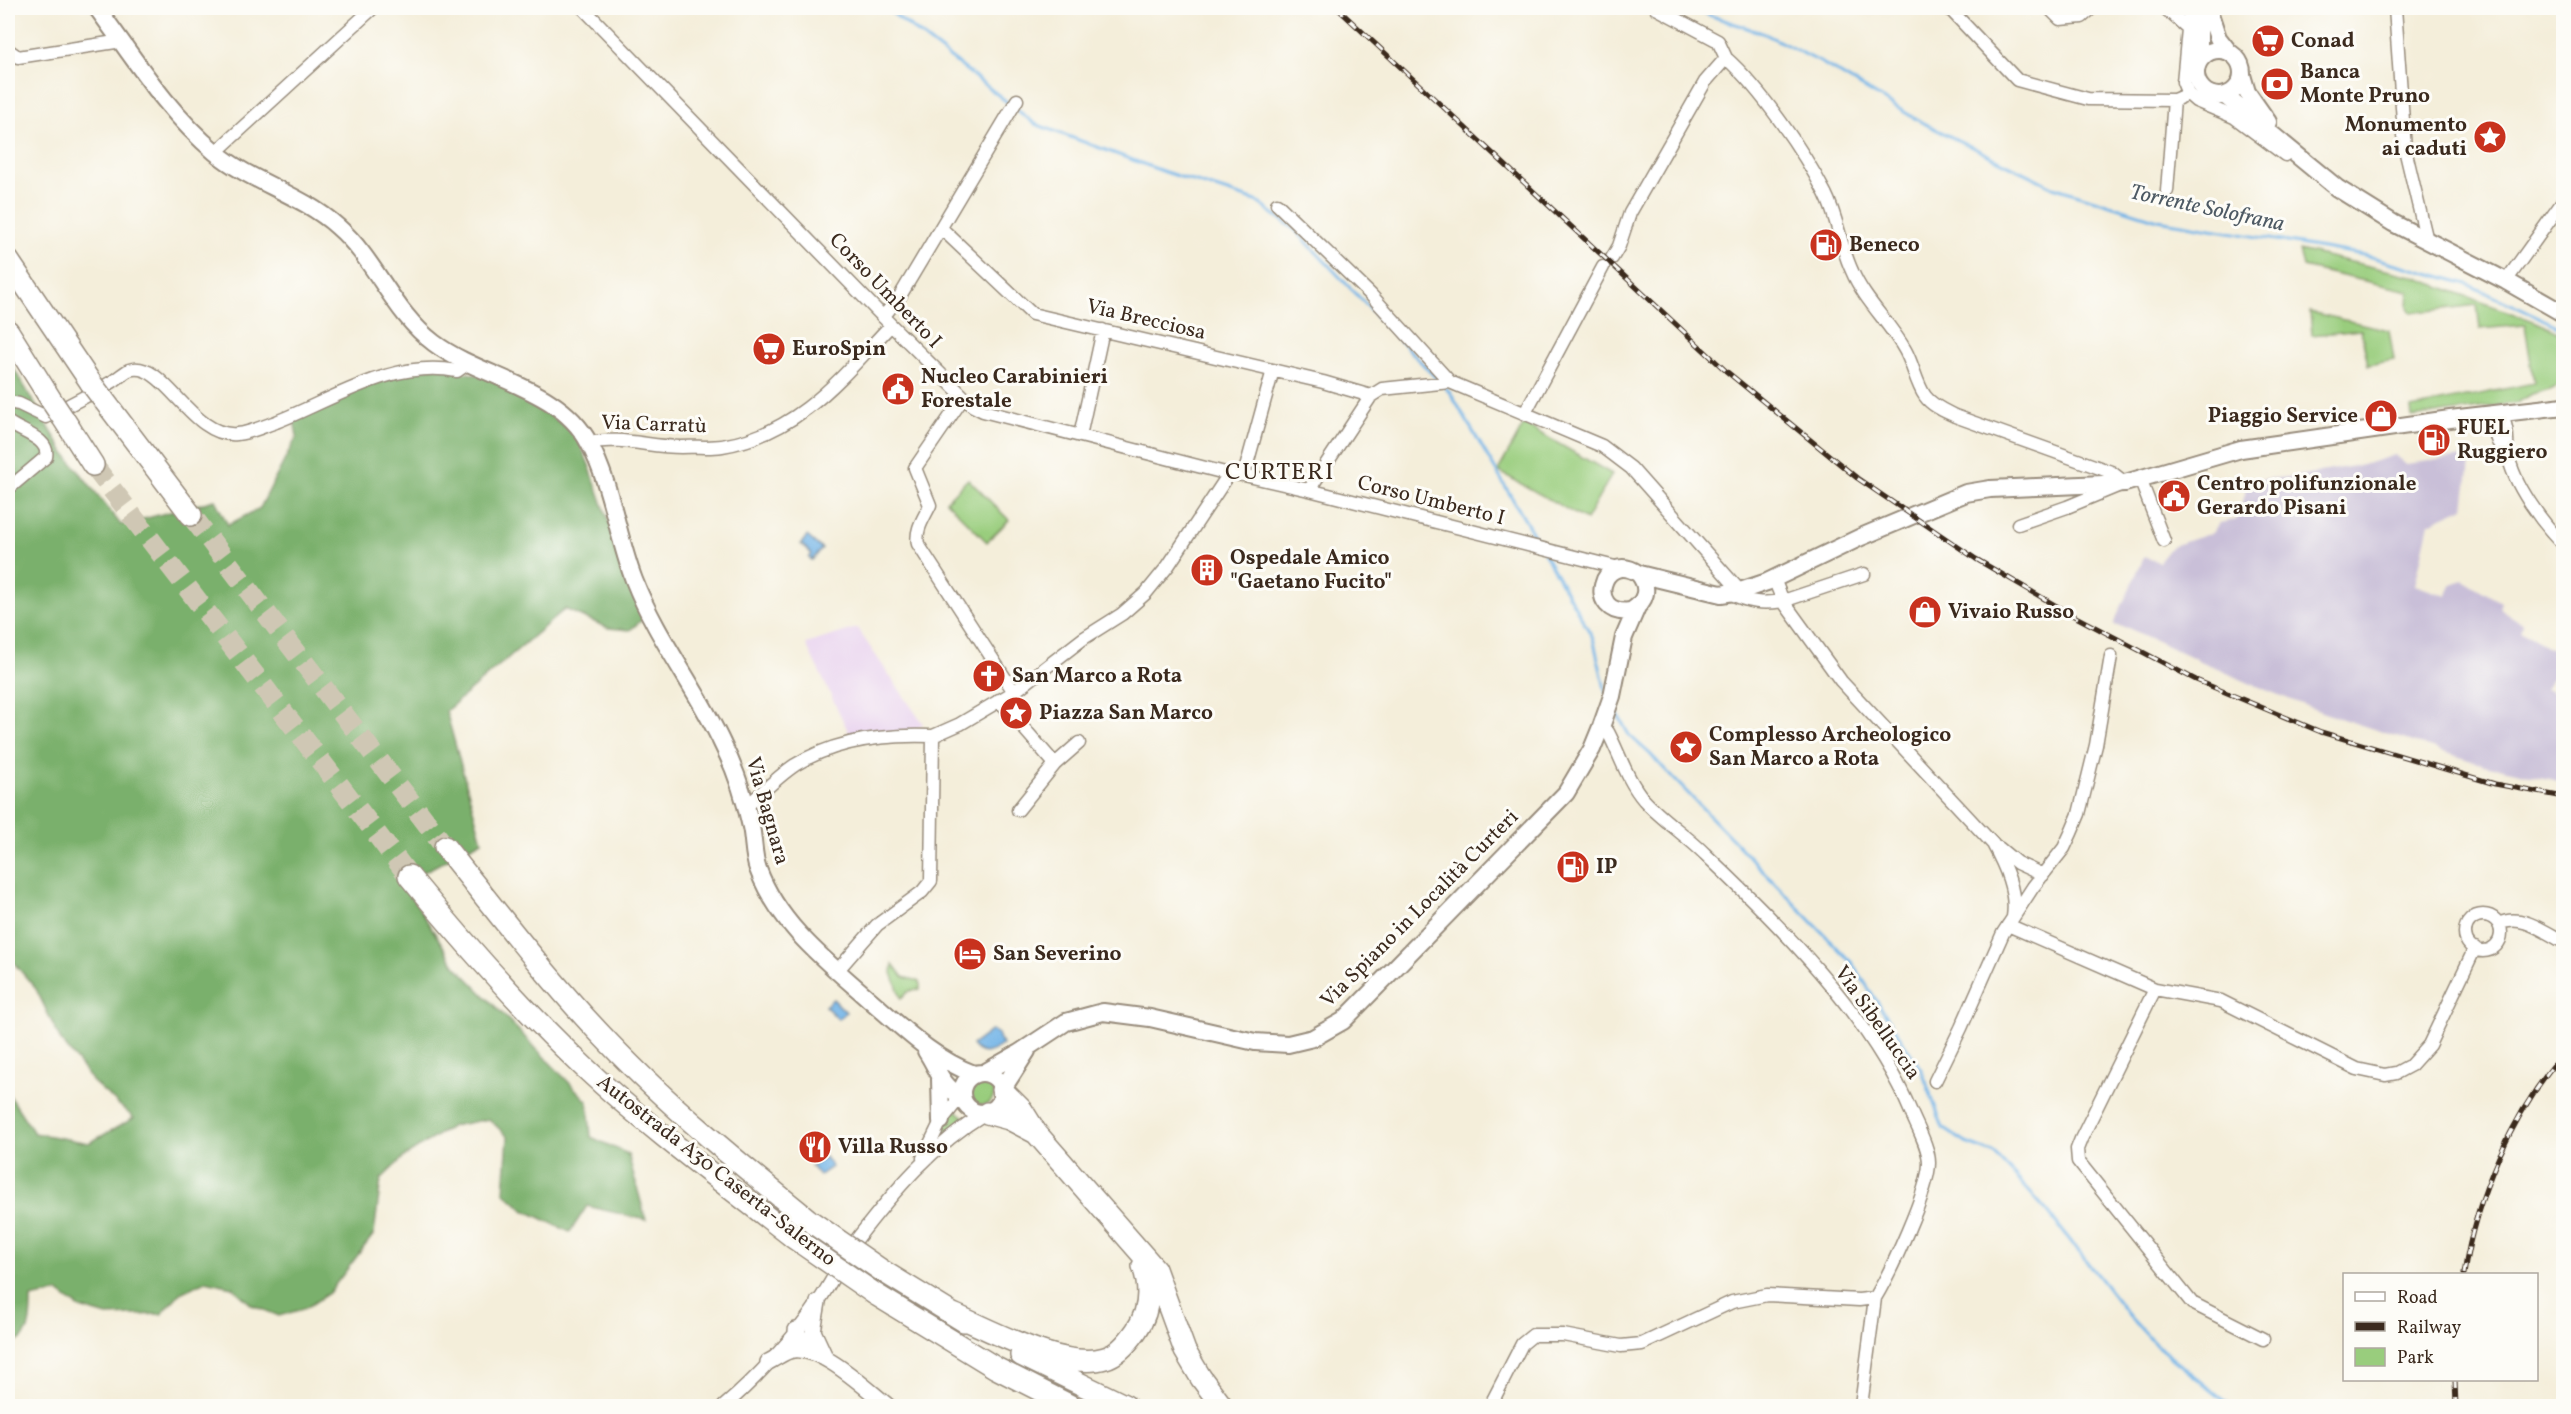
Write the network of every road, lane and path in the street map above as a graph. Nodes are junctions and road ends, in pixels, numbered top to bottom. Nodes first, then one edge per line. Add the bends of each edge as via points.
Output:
1 (97, 8) edge
2 (372, 8) edge
3 (583, 8) edge
4 (1656, 8) edge
5 (1949, 8) edge
6 (2049, 8) edge
7 (2092, 8) edge
8 (2165, 8) edge
9 (2190, 8) edge
10 (2199, 8) edge
11 (2208, 8) edge
12 (2395, 8) edge
13 (2190, 30) junction
14 (122, 41) junction
15 (8, 50) edge
16 (2229, 52) junction
17 (1726, 58) junction
18 (2192, 60) junction
19 (2241, 75) junction
20 (2222, 95) junction
21 (2192, 97) junction
22 (1017, 100) dead end
23 (2174, 100) junction
24 (2285, 144) junction
25 (216, 152) junction
26 (2313, 169) junction
27 (2167, 191) dead end
28 (2564, 200) edge
29 (1278, 204) dead end
30 (942, 230) junction
31 (2427, 241) junction
32 (8, 260) edge
33 (2506, 281) junction
34 (2538, 299) junction
35 (2564, 308) edge
36 (2564, 314) edge
37 (887, 321) junction
38 (1103, 330) junction
39 (8, 331) edge
40 (470, 362) junction
41 (1273, 370) junction
42 (1447, 382) junction
43 (1371, 396) junction
44 (963, 398) junction
45 (9, 401) edge
46 (2564, 406) edge
47 (1525, 413) junction
48 (2495, 414) junction
49 (8, 422) edge
50 (1080, 436) junction
51 (589, 443) junction
52 (2087, 464) junction
53 (93, 465) tunnel mouth
54 (1229, 474) junction
55 (1244, 475) junction
56 (2133, 481) junction
57 (2091, 485) junction
58 (8, 489) edge
59 (1309, 490) junction
60 (191, 515) tunnel mouth
61 (2018, 524) dead end
62 (2163, 541) dead end
63 (2564, 545) edge
64 (1592, 561) junction
65 (1619, 568) junction
66 (1639, 574) junction
67 (1864, 574) dead end
68 (1774, 579) junction
69 (1603, 581) junction
70 (1670, 581) junction
71 (1735, 592) junction
72 (1641, 601) junction
73 (1783, 601) junction
74 (1616, 610) junction
75 (1624, 637) junction
76 (2112, 656) dead end
77 (1014, 692) junction
78 (999, 700) junction
79 (1600, 728) junction
80 (933, 736) junction
81 (1078, 743) dead end
82 (1055, 764) junction
83 (746, 807) junction
84 (1018, 810) dead end
85 (1993, 844) junction
86 (445, 847) tunnel mouth
87 (2043, 875) junction
88 (409, 876) tunnel mouth
89 (2010, 922) junction
90 (2499, 924) junction
91 (2564, 942) edge
92 (2475, 948) junction
93 (837, 971) junction
94 (2155, 989) junction
95 (1031, 1044) junction
96 (924, 1048) junction
97 (1020, 1062) junction
98 (979, 1073) junction
99 (940, 1079) junction
100 (1935, 1081) dead end
101 (1002, 1090) junction
102 (961, 1096) junction
103 (1022, 1110) junction
104 (985, 1113) junction
105 (941, 1121) junction
106 (1037, 1134) junction
107 (917, 1170) junction
108 (1136, 1246) junction
109 (1875, 1298) junction
110 (818, 1302) junction
111 (953, 1314) junction
112 (796, 1330) junction
113 (813, 1331) junction
114 (2263, 1339) dead end
115 (807, 1350) junction
116 (826, 1359) junction
117 (768, 1362) junction
118 (724, 1407) edge
119 (888, 1407) edge
120 (1071, 1407) edge
121 (1126, 1407) edge
122 (1222, 1407) edge
123 (1490, 1407) edge
124 (1861, 1407) edge

1 - 14 main road, Via Bagnara
2 - 25 street
3 - 37 street, Corso Umberto I
4 - 17 street via 1718,41
5 - 23 street via 2017,80 2088,99
6 - 7 street via 2060,19 2082,17
8 - 13 street
9 - 13 street
10 - 18 main road
11 - 16 main road via 2218,38
12 - 31 street via 2405,149
13 - 18 street
14 - 15 street via 18,57
14 - 25 main road, Via Bagnara via 172,110
16 - 18 main road via 2212,51
16 - 19 main road via 2239,63
17 - 47 street via 1705,82 1629,213 1619,246
17 - 52 street via 1743,72 1766,103 1825,193 1853,274 1905,349 1925,396 1955,416
18 - 20 main road via 2199,84 2209,94
18 - 21 street via 2183,82
19 - 20 main road via 2235,89
19 - 24 main road via 2247,92
20 - 21 street
20 - 24 main road
21 - 23 street
21 - 26 street via 2234,117 2287,156
22 - 30 street, Via Carratù
23 - 27 street
24 - 26 main road
25 - 40 main road, Via Bagnara via 312,206 337,226 419,331 436,345
26 - 31 main road via 2337,188
28 - 33 street
29 - 42 street via 1371,295
30 - 37 street, Via Carratù
30 - 38 street, Via Brecciosa via 1032,314
31 - 33 main road
32 - 60 highway via 97,391
33 - 34 main road
34 - 35 street
34 - 36 main road
37 - 44 street, Corso Umberto I
37 - 51 street, Via Carratù via 830,391 761,435 721,446 675,447 609,439
38 - 41 street, Via Brecciosa
38 - 50 street
39 - 53 highway
40 - 45 street via 457,371 435,367 371,379 293,415 236,435 213,431 143,369 129,370 46,417
40 - 51 main road, Via Bagnara via 553,405 574,422
41 - 43 street, Via Brecciosa
41 - 55 street
42 - 43 street via 1382,389
42 - 47 street
43 - 59 street
44 - 50 street, Corso Umberto I via 983,411
44 - 77 street via 915,468 930,505 917,532 918,544
46 - 48 main road
47 - 71 street via 1602,446 1631,468
48 - 56 main road via 2241,449
48 - 63 street via 2498,442 2508,454 2521,487
49 - 58 street via 44,443 48,450 46,457
50 - 54 street, Corso Umberto I
51 - 83 main road, Via Bagnara via 606,485 633,578 656,627 722,742
52 - 56 street
52 - 57 street
54 - 55 street, Corso Umberto I
54 - 77 street via 1146,593
55 - 59 street, Corso Umberto I
56 - 57 main road
56 - 61 street
56 - 62 street
57 - 68 main road via 1966,493
59 - 64 street, Corso Umberto I
64 - 65 street, Corso Umberto I
64 - 69 street
65 - 66 main road
65 - 69 main road
66 - 70 main road
66 - 72 main road via 1646,587
67 - 73 street
68 - 71 main road
68 - 73 street, Via Sibelluccia
69 - 74 main road via 1605,601
70 - 71 main road via 1721,594
70 - 72 main road
71 - 73 street via 1747,602
72 - 74 main road via 1631,611
72 - 75 main road, Via Spiano in Località Curteri
73 - 85 street, Via Sibelluccia via 1841,681
74 - 75 main road, Via Spiano in Località Curteri
75 - 79 main road, Via Spiano in Località Curteri via 1612,696
76 - 87 street, Via Sibelluccia via 2079,814 2064,848
77 - 78 street
78 - 80 street
78 - 82 street
79 - 95 main road, Via Spiano in Località Curteri via 1566,793 1343,1021 1313,1038 1288,1044 1255,1042 1150,1018 1103,1012 1066,1022
79 - 109 street, Via Sibelluccia via 1608,732 1632,785 1646,801 1736,883 1827,982 1878,1051 1905,1097 1929,1160 1929,1173
80 - 83 street via 885,737 827,748 783,774
80 - 93 street via 931,881 877,925
81 - 82 street
82 - 84 street
83 - 93 main road, Via Bagnara via 756,866 767,890 793,927
85 - 87 street, Via Sibelluccia via 2017,863
85 - 89 street, Via Sibelluccia via 2004,864 2015,904
86 - 111 highway, Autostrada A30 Caserta-Salerno, bridge via 609,1043 701,1132 810,1221
87 - 89 street, Via Sibelluccia
88 - 120 highway, Autostrada A30 Caserta-Salerno, bridge via 477,958 586,1068 684,1152 794,1238 875,1294 996,1368
89 - 94 street
89 - 100 street, Via Sibelluccia
90 - 91 street via 2510,918 2519,919
90 - 92 street via 2501,935 2496,945 2486,950
90 - 92 street via 2484,915 2473,918 2466,934
92 - 94 street via 2429,1045 2411,1065 2385,1075 2357,1069 2221,1001
93 - 96 main road, Via Bagnara
94 - 114 street via 2081,1139 2078,1161 2192,1303
95 - 97 main road, Via Spiano in Località Curteri
95 - 98 main road, Via Spiano in Località Curteri
96 - 98 main road, Via Bagnara via 953,1066
96 - 99 main road, Via Bagnara
97 - 101 main road, Via Spiano in Località Curteri
97 - 103 main road via 1017,1086
98 - 101 main road via 996,1078
98 - 102 main road via 965,1081
99 - 102 main road, Via Bagnara
99 - 105 main road
101 - 103 highway
101 - 104 main road via 1000,1102
102 - 104 main road via 971,1111
102 - 105 street
103 - 106 highway
104 - 106 highway via 1009,1119
104 - 107 street via 945,1140
105 - 107 street
106 - 108 highway
107 - 110 street via 858,1239
108 - 111 highway via 1150,1284 1148,1306 1130,1341 1107,1358 1079,1362 1054,1356
108 - 122 highway via 1155,1269 1185,1351
109 - 123 street via 1767,1295 1732,1302 1642,1344 1621,1346 1563,1335 1533,1335 1522,1344
109 - 124 street, Via Sibelluccia
110 - 112 street
110 - 113 street
111 - 121 highway, Autostrada A30 Caserta-Salerno via 1035,1363
112 - 113 street
112 - 115 street
112 - 117 street
113 - 116 street
115 - 116 street
115 - 117 street via 789,1351
116 - 119 street
117 - 118 street

